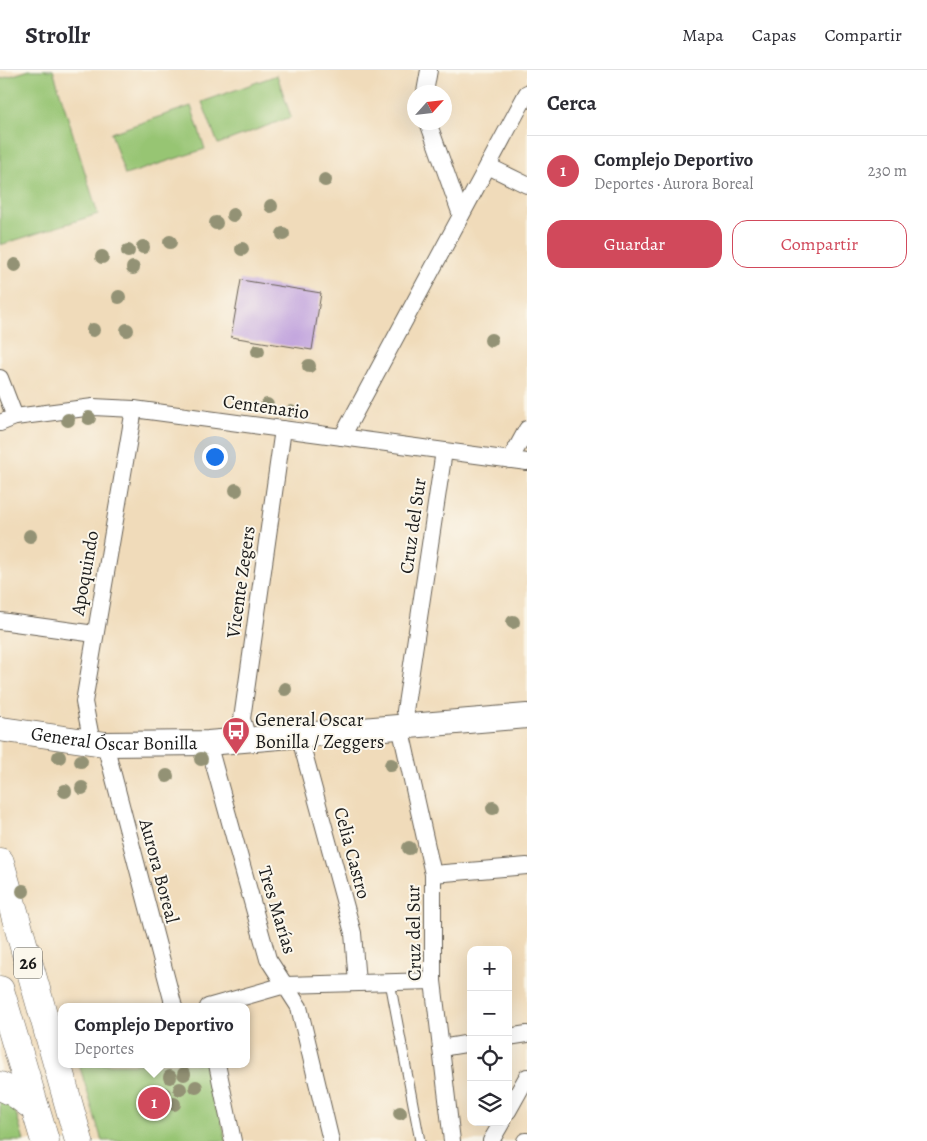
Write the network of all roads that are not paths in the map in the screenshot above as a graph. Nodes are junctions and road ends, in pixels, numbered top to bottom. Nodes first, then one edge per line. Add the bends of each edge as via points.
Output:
1 (419, 70) edge
2 (427, 83) edge
3 (527, 93) edge
4 (431, 130) edge
5 (488, 166) junction
6 (527, 185) edge
7 (461, 215) junction
8 (0, 378) edge
9 (134, 409) junction
10 (7, 420) edge
11 (283, 429) junction
12 (527, 429) edge
13 (342, 437) junction
14 (444, 451) junction
15 (510, 460) junction
16 (527, 462) edge
17 (0, 621) edge
18 (95, 634) junction
19 (527, 716) edge
20 (406, 726) junction
21 (0, 729) edge
22 (299, 735) junction
23 (248, 740) junction
24 (208, 743) junction
25 (99, 744) junction
26 (0, 862) edge
27 (527, 866) edge
28 (433, 874) junction
29 (433, 981) junction
30 (390, 982) junction
31 (357, 983) junction
32 (285, 985) junction
33 (0, 990) edge
34 (173, 1003) edge
35 (222, 1003) edge
36 (527, 1034) edge
37 (512, 1036) edge
38 (467, 1045) edge
39 (441, 1048) junction
40 (58, 1053) edge
41 (62, 1068) edge
42 (219, 1068) edge
43 (527, 1077) edge
44 (0, 1086) edge
45 (512, 1104) edge
46 (35, 1108) junction
47 (500, 1126) edge
48 (45, 1141) edge
49 (79, 1141) edge
50 (233, 1141) edge
51 (332, 1141) edge
52 (420, 1141) edge
53 (452, 1141) edge
54 (492, 1141) edge

1 - 2 street
3 - 5 street
4 - 7 street
5 - 6 street
5 - 7 street
7 - 13 street
8 - 10 street
9 - 10 street, Centenario via 93,407
9 - 11 street, Centenario
9 - 18 street, Apoquindo
11 - 13 street, Centenario
11 - 23 street, Vicente Zegers via 242,719
12 - 15 street
13 - 14 street, Centenario
14 - 15 street, Centenario
14 - 20 street, Cruz del Sur via 405,711
15 - 16 street, Centenario
17 - 18 street
18 - 25 street, Apoquindo via 84,702
19 - 20 main road, General Óscar Bonilla
20 - 22 main road, General Óscar Bonilla
20 - 28 street, Cruz del Sur
21 - 25 main road, General Óscar Bonilla
22 - 23 main road, General Óscar Bonilla
22 - 31 street, Celia Castro via 354,934
23 - 24 main road, General Óscar Bonilla
24 - 25 main road, General Óscar Bonilla
24 - 32 street, Tres Marías via 268,959
25 - 34 street, Aurora Boreal
26 - 40 highway, 26
27 - 28 street
28 - 29 street, Cruz del Sur
29 - 30 street
29 - 39 street, Cruz del Sur
30 - 31 street
30 - 52 lane
31 - 32 street
32 - 35 street
32 - 51 street, Tres Marías via 300,1007
33 - 46 highway, 26
36 - 37 street
38 - 39 street
39 - 53 street, Cruz del Sur
41 - 49 highway, 26
42 - 50 street
43 - 45 street
44 - 46 highway
46 - 48 highway, 26
47 - 54 street

